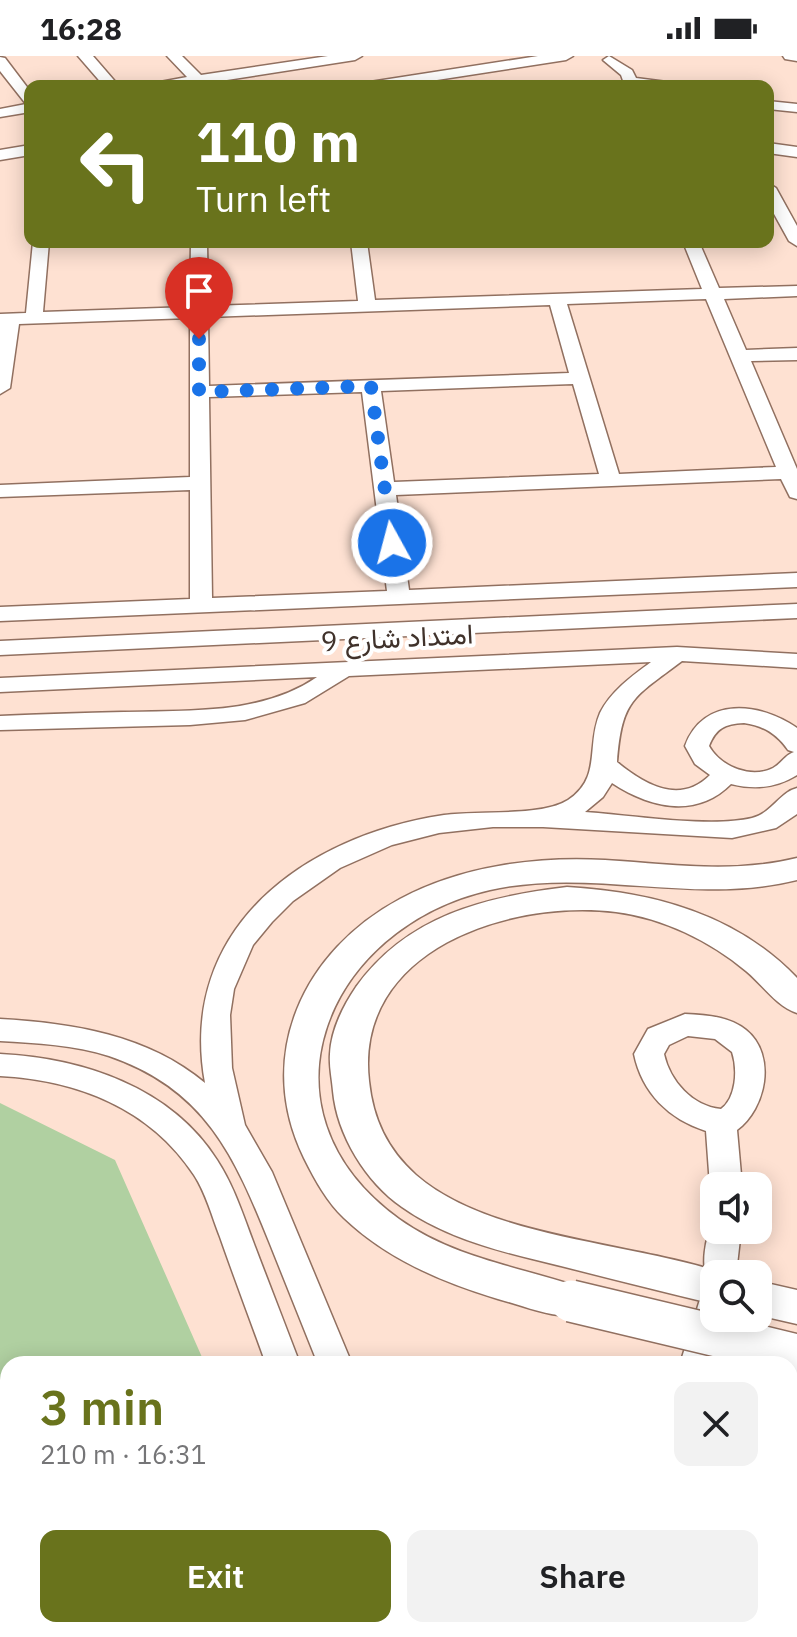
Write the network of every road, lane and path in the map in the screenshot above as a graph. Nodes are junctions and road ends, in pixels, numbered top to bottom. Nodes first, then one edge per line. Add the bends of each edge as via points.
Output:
1 (85, 56) edge
2 (174, 56) edge
3 (355, 56) edge
4 (566, 56) edge
5 (790, 56) edge
6 (797, 57) edge
7 (531, 58) edge
8 (608, 58) edge
9 (0, 61) edge
10 (107, 80) edge
11 (198, 80) joint
12 (404, 80) edge
13 (630, 80) edge
14 (24, 93) edge
15 (774, 99) edge
16 (797, 101) edge
17 (774, 106) edge
18 (797, 108) edge
19 (24, 109) edge
20 (0, 113) edge
21 (24, 142) edge
22 (0, 146) edge
23 (774, 149) edge
24 (24, 151) edge
25 (797, 152) edge
26 (0, 155) edge
27 (774, 198) edge
28 (796, 236) edge
29 (40, 248) edge
30 (199, 248) edge
31 (360, 248) edge
32 (694, 248) edge
33 (797, 291) edge
34 (713, 294) junction
35 (557, 300) junction
36 (367, 306) junction
37 (199, 312) junction
38 (34, 318) junction
39 (6, 319) edge
40 (797, 354) edge
41 (739, 356) junction
42 (581, 378) junction
43 (371, 386) junction
44 (0, 388) edge
45 (199, 392) junction
46 (611, 480) junction
47 (199, 483) junction
48 (793, 483) edge
49 (385, 489) junction
50 (0, 491) edge
51 (797, 580) edge
52 (399, 597) junction
53 (201, 605) junction
54 (797, 611) edge
55 (0, 614) edge
56 (219, 637) junction
57 (184, 639) junction
58 (0, 648) edge
59 (677, 654) junction
60 (797, 661) edge
61 (344, 669) junction
62 (0, 685) edge
63 (0, 723) edge
64 (796, 759) edge
65 (605, 765) junction
66 (726, 774) junction
67 (797, 796) edge
68 (547, 819) junction
69 (797, 869) edge
70 (797, 1000) edge
71 (0, 1030) edge
72 (0, 1065) edge
73 (721, 1124) dead end
74 (230, 1125) junction
75 (725, 1172) edge
76 (700, 1284) edge
77 (772, 1301) edge
78 (797, 1307) edge
79 (706, 1332) edge
80 (797, 1355) edge
81 (280, 1356) edge
82 (332, 1356) edge
83 (699, 1356) edge

1 - 10 street
2 - 11 street
3 - 11 street
4 - 7 street
5 - 6 street
7 - 12 street
8 - 13 street
9 - 14 street
15 - 16 street
17 - 18 street
19 - 20 street
21 - 22 street
23 - 25 street
24 - 26 street
27 - 28 street
29 - 38 street
30 - 37 street
31 - 36 street
32 - 34 street
33 - 34 street
34 - 35 street
34 - 41 street
35 - 36 street
35 - 42 street
36 - 37 street
37 - 38 street
37 - 45 street
38 - 39 street
39 - 44 street
40 - 41 street
41 - 48 street
42 - 43 street
42 - 46 street
43 - 45 street
43 - 49 street
45 - 47 street
46 - 48 street
46 - 49 street
47 - 50 street
47 - 53 street
49 - 52 street
51 - 52 street
52 - 53 street
53 - 55 street
53 - 56 street via 218,613
53 - 57 street via 183,613
54 - 56 street, امتداد شارع 9
56 - 57 street, امتداد شارع 9
57 - 58 street, امتداد شارع 9
59 - 60 street, امتداد شارع 9
59 - 61 street, امتداد شارع 9
59 - 65 street via 616,707 606,730
61 - 62 street, امتداد شارع 9
61 - 63 street via 304,696 249,713
64 - 66 street via 787,771 766,779
64 - 66 street via 789,733 768,721 743,716 719,720 702,730 697,746 706,762
65 - 66 street via 636,790 670,798 704,793
65 - 68 street via 599,784 584,801
67 - 68 street via 776,818 741,829
68 - 74 street via 468,820 393,835 326,864 271,906 232,959 213,1020 214,1064
69 - 80 main road, bridge via 716,881 575,870 486,880 432,898 385,925 346,959 318,1001 303,1048 302,1098 316,1147 346,1193 390,1234 447,1266
70 - 76 main road via 762,964 718,934 667,913 613,900 556,898 488,910 427,936 389,968 354,1025 347,1069 356,1115 380,1160 414,1195 489,1231
71 - 74 street via 73,1035 144,1057 192,1086
72 - 81 street via 39,1068 96,1083 147,1108 187,1143 217,1188
73 - 75 street
74 - 82 street via 269,1197
77 - 78 main road
79 - 83 street

